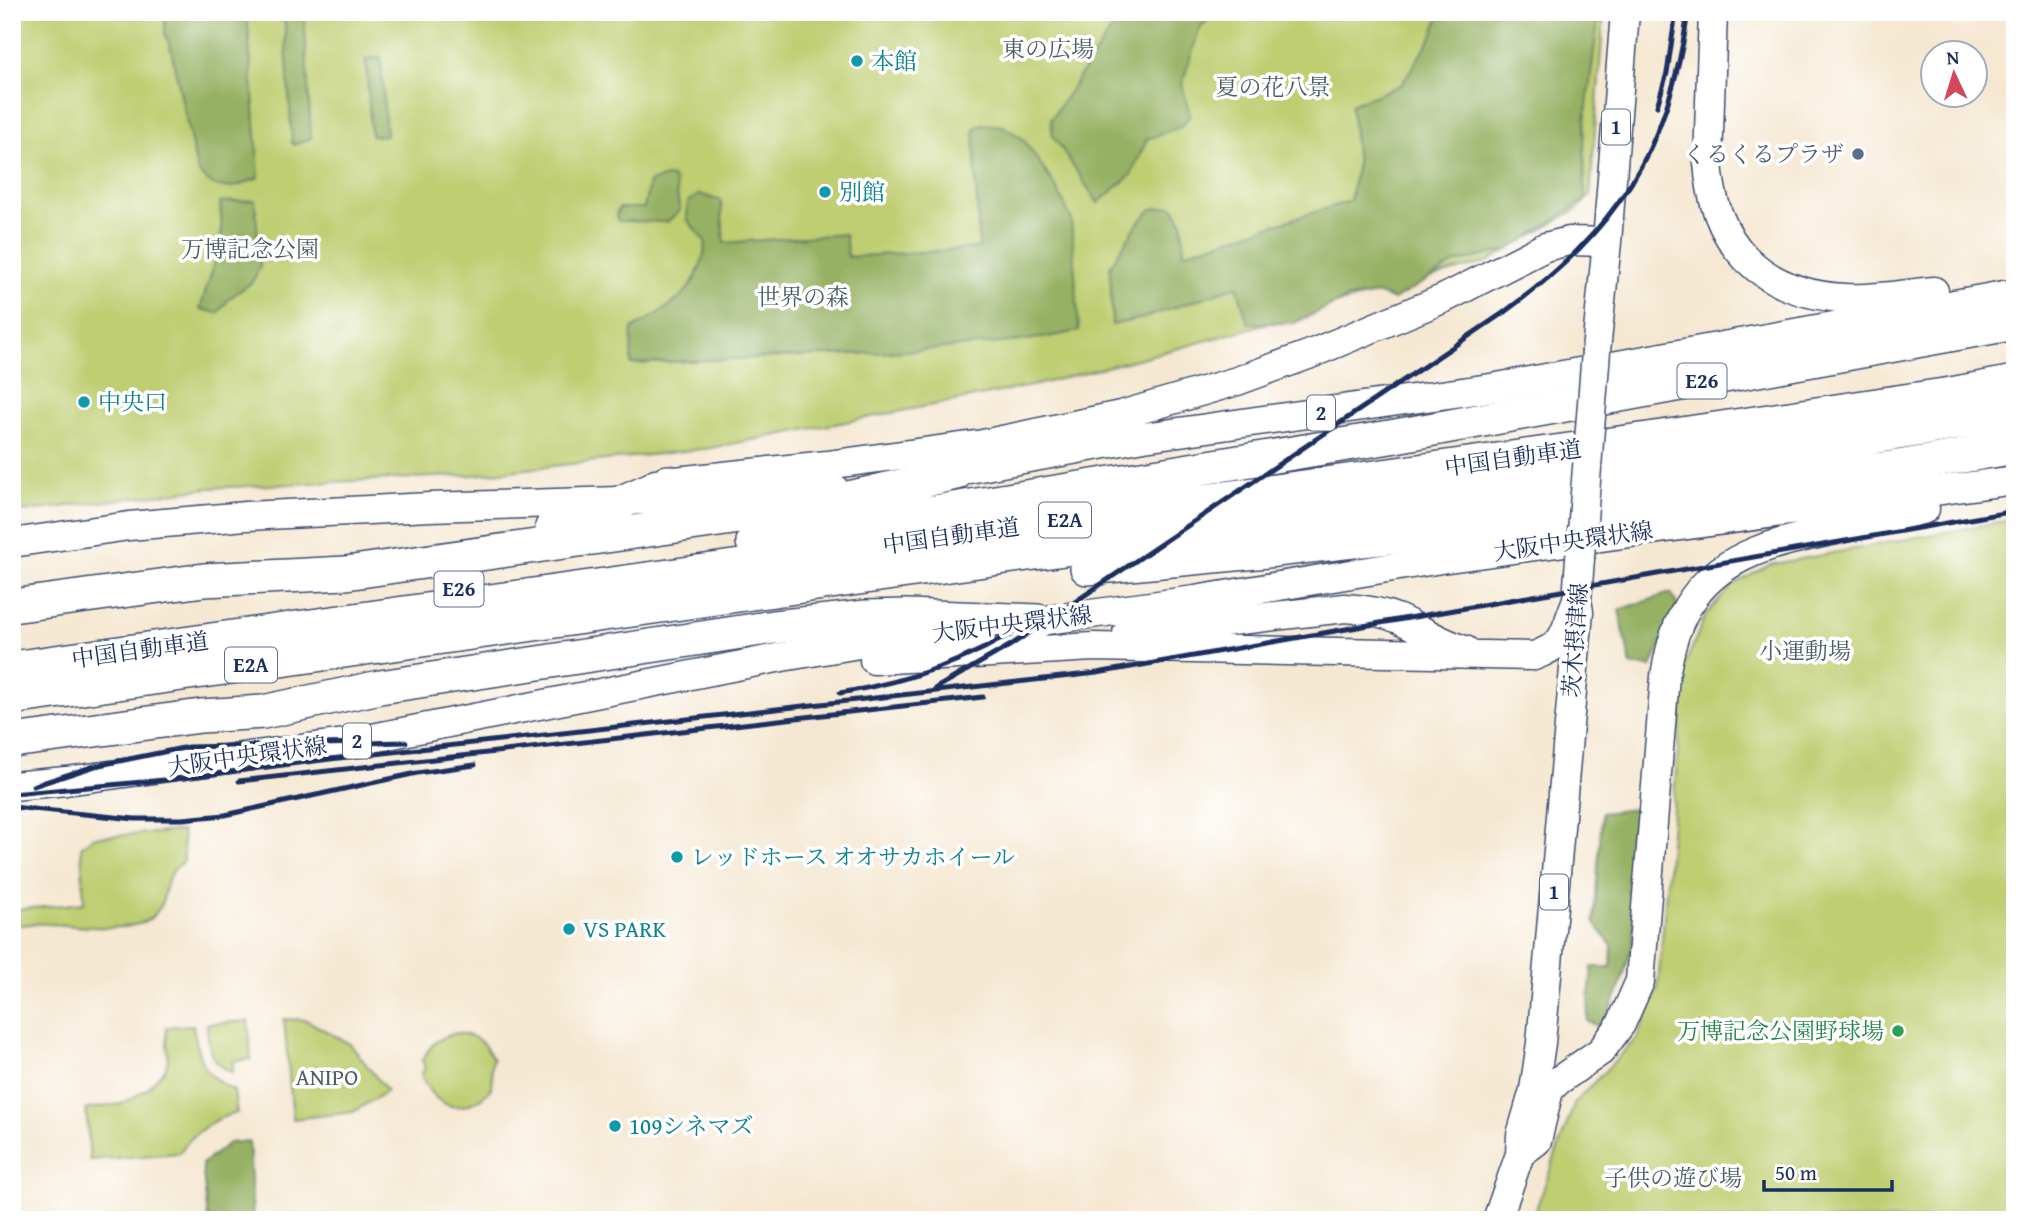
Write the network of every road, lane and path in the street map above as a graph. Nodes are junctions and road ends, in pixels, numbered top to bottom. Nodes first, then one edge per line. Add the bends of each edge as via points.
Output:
1 (1625, 12) edge
2 (1713, 12) edge
3 (1607, 242) junction
4 (2015, 284) edge
5 (2015, 293) edge
6 (2015, 323) edge
7 (2015, 382) edge
8 (1953, 410) junction
9 (2015, 414) edge
10 (2015, 447) edge
11 (956, 473) junction
12 (668, 482) junction
13 (2015, 482) edge
14 (624, 502) junction
15 (430, 507) junction
16 (12, 543) edge
17 (204, 580) junction
18 (1577, 600) junction
19 (12, 606) edge
20 (1038, 621) junction
21 (490, 632) junction
22 (178, 645) junction
23 (1486, 656) junction
24 (12, 668) edge
25 (698, 672) junction
26 (12, 698) edge
27 (12, 741) edge
28 (12, 786) edge
29 (1520, 1154) junction
30 (1497, 1220) edge

1 - 3 main road, 茨木摂津線 / 1
2 - 4 main road via 1710,185 1723,227 1745,259 1797,290 1844,298
3 - 12 main road via 1569,241 1545,247 1445,298 1308,355 1121,415 983,444
3 - 18 main road, 茨木摂津線 / 1, bridge
5 - 11 main road, 2 via 1497,387 1184,431
6 - 22 highway, E26 via 1390,437 461,589
7 - 8 highway, 中国自動車道 / E2A
8 - 9 highway, 中国自動車道 / E2A
8 - 21 highway, 中国自動車道 / E2A via 1805,448
8 - 22 highway, 中国自動車道 / E2A
10 - 21 highway, E2A via 1431,532 1028,573 601,628
11 - 14 main road, 2 via 713,498
11 - 17 highway via 853,497 686,525 346,573
12 - 14 highway
12 - 15 main road
13 - 20 main road, 大阪中央環状線 / 2 via 1441,559
13 - 29 main road via 1962,500 1755,550 1721,570 1695,596 1675,633 1665,676 1640,981 1621,1024 1601,1051 1549,1090 1537,1141
14 - 15 main road, 2
14 - 17 highway via 545,528
15 - 16 main road, 2 via 142,525
17 - 19 highway
18 - 23 main road via 1556,646 1534,656
18 - 29 main road, 茨木摂津線 / 1 via 1541,1043
20 - 23 main road via 1109,634 1363,609 1397,618 1455,647
20 - 25 main road, 大阪中央環状線 / 2 via 866,643
20 - 27 highway via 906,616 774,627 380,687 263,712
21 - 26 highway, 中国自動車道 / E2A
22 - 24 highway, 中国自動車道 / E2A
23 - 25 main road via 1049,648
25 - 28 main road, 大阪中央環状線 / 2 via 352,742
29 - 30 main road, 茨木摂津線 / 1

